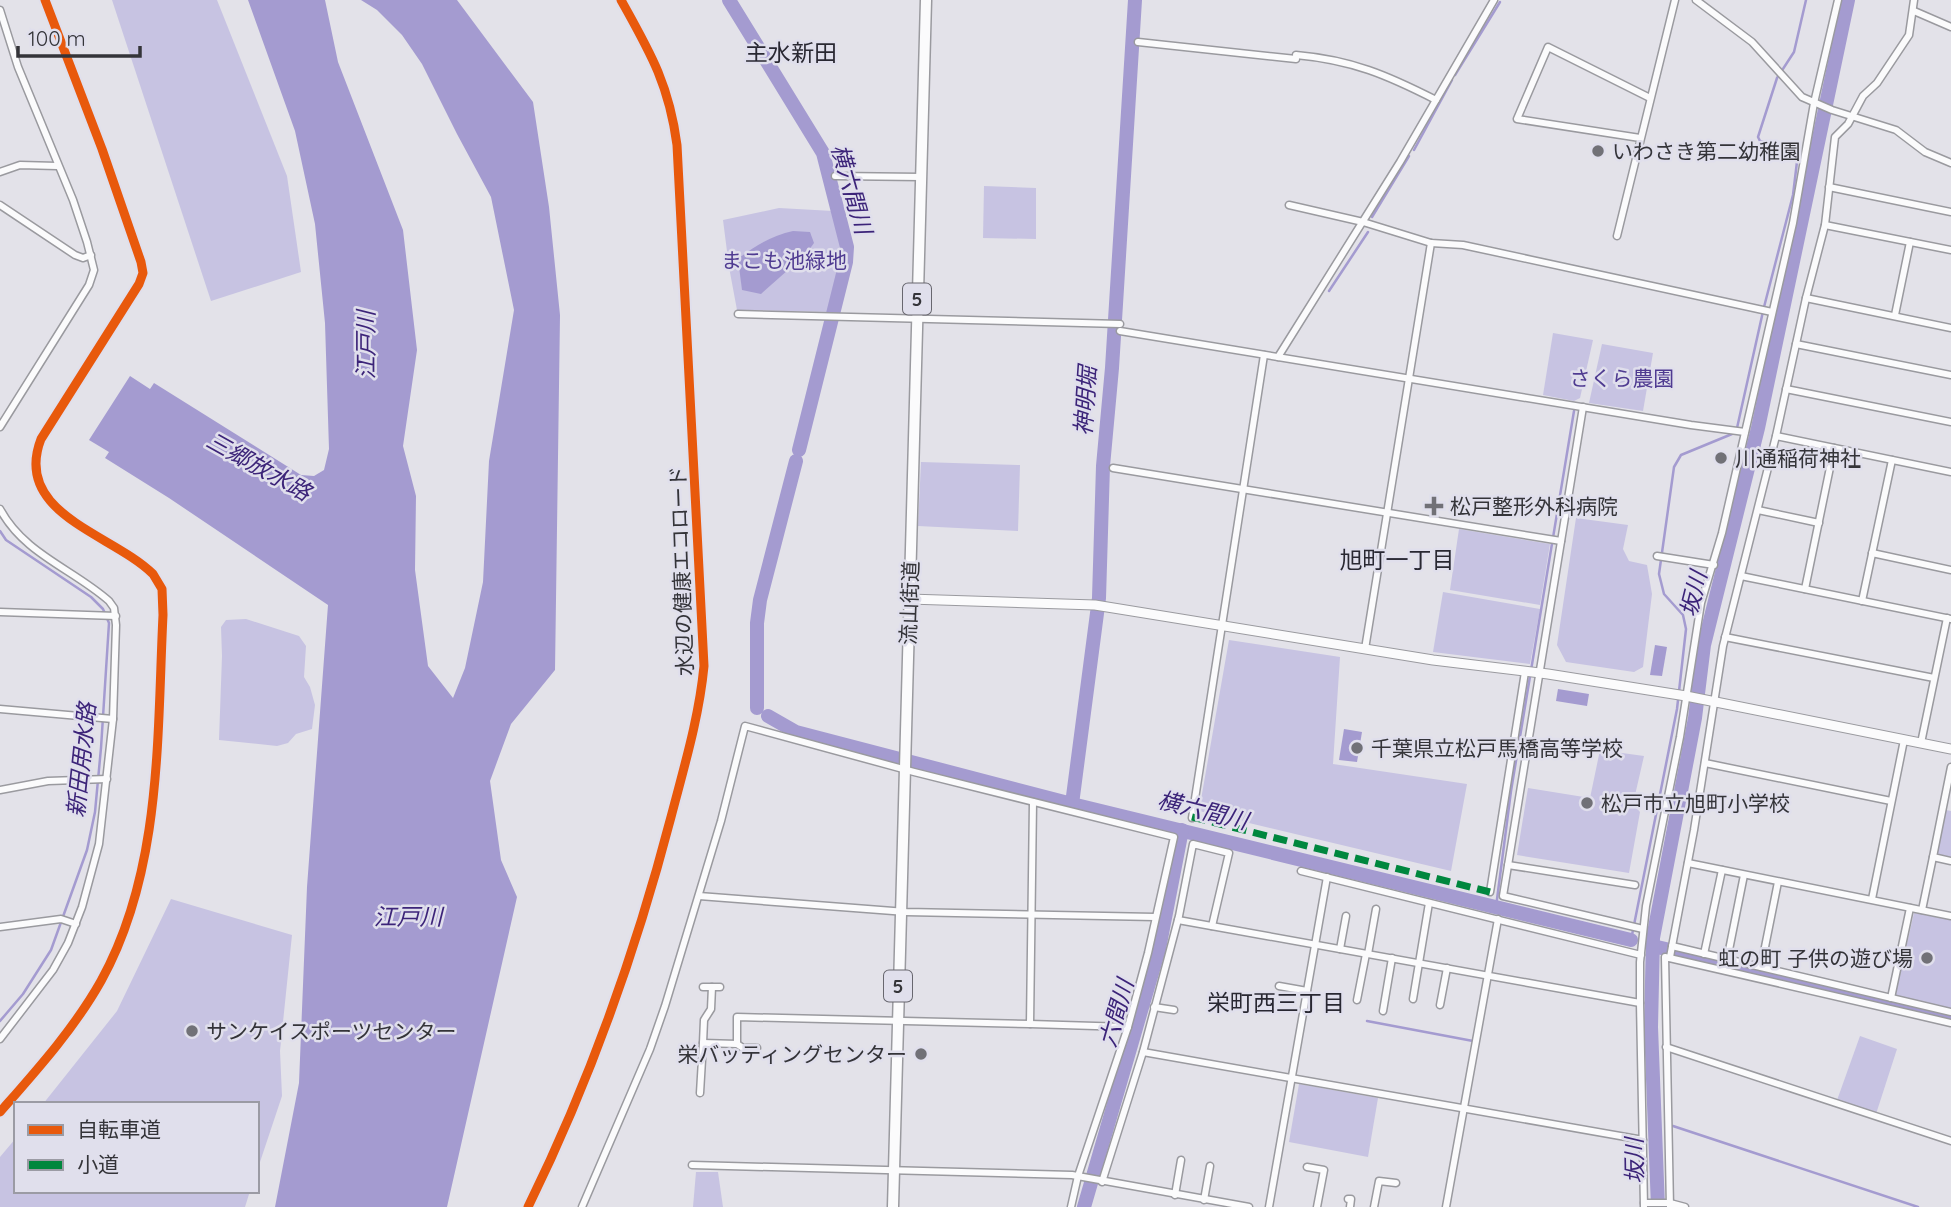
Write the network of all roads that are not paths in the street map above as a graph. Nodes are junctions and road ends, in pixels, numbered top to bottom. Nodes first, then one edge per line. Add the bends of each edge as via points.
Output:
1 (926, 0) edge
2 (1494, 0) edge
3 (1675, 0) edge
4 (1696, 0) edge
5 (1838, 0) edge
6 (1914, 0) edge
7 (0, 10) edge
8 (1914, 11) junction
9 (1951, 27) edge
10 (1138, 42) dead end
11 (1650, 98) junction
12 (1436, 100) junction
13 (1815, 103) junction
14 (1854, 116) junction
15 (1640, 138) junction
16 (1951, 163) edge
17 (57, 166) junction
18 (0, 172) edge
19 (835, 176) dead end
20 (921, 177) junction
21 (1829, 187) junction
22 (0, 205) edge
23 (1289, 205) dead end
24 (1951, 212) edge
25 (1363, 222) junction
26 (1825, 225) junction
27 (1617, 236) dead end
28 (1910, 242) junction
29 (1431, 243) junction
30 (1951, 250) edge
31 (91, 256) junction
32 (1806, 298) junction
33 (1766, 311) junction
34 (738, 314) dead end
35 (1895, 315) junction
36 (917, 318) junction
37 (1951, 328) edge
38 (1796, 344) junction
39 (1264, 355) junction
40 (1278, 357) junction
41 (1951, 375) edge
42 (1408, 378) junction
43 (1786, 389) junction
44 (1583, 407) junction
45 (1951, 422) edge
46 (0, 427) edge
47 (1742, 431) junction
48 (1776, 436) junction
49 (1834, 448) junction
50 (1892, 460) junction
51 (1113, 468) dead end
52 (1951, 472) edge
53 (1244, 489) junction
54 (0, 509) edge
55 (1758, 510) junction
56 (1387, 513) junction
57 (1819, 523) junction
58 (1561, 541) junction
59 (1872, 553) junction
60 (1657, 556) dead end
61 (1714, 565) junction
62 (1951, 570) edge
63 (1741, 576) junction
64 (1805, 589) junction
65 (909, 599) junction
66 (1862, 601) junction
67 (0, 612) edge
68 (116, 616) junction
69 (1949, 619) edge
70 (1222, 626) junction
71 (1725, 637) junction
72 (1365, 649) junction
73 (1525, 672) junction
74 (1539, 673) junction
75 (1934, 678) junction
76 (1687, 696) junction
77 (1710, 700) junction
78 (0, 709) edge
79 (113, 719) junction
80 (1904, 740) junction
81 (1921, 743) junction
82 (1951, 749) edge
83 (1705, 763) junction
84 (1951, 767) edge
85 (904, 768) junction
86 (107, 779) junction
87 (0, 790) edge
88 (1891, 801) junction
89 (1033, 802) junction
90 (1947, 806) edge
91 (1503, 807) junction
92 (1517, 810) junction
93 (1192, 818) dead end
94 (1933, 857) junction
95 (1951, 861) edge
96 (1688, 863) junction
97 (1508, 864) junction
98 (1722, 870) junction
99 (1301, 871) dead end
100 (1744, 874) junction
101 (1328, 877) junction
102 (1778, 882) junction
103 (1635, 885) dead end
104 (1490, 892) dead end
105 (699, 896) junction
106 (1872, 900) junction
107 (1429, 903) junction
108 (1910, 908) junction
109 (1376, 909) dead end
110 (1922, 910) junction
111 (900, 911) junction
112 (1031, 915) junction
113 (1346, 916) dead end
114 (1951, 916) edge
115 (1155, 918) junction
116 (1498, 919) junction
117 (1178, 920) junction
118 (76, 924) junction
119 (1212, 926) junction
120 (0, 927) edge
121 (1643, 932) junction
122 (1315, 945) junction
123 (1672, 946) junction
124 (1340, 949) junction
125 (1641, 953) junction
126 (1367, 954) junction
127 (1704, 954) junction
128 (1670, 956) junction
129 (1392, 958) junction
130 (1727, 959) junction
131 (1419, 963) junction
132 (1761, 967) junction
133 (1447, 968) junction
134 (1725, 970) junction
135 (1488, 975) junction
136 (1279, 986) dead end
137 (703, 987) dead end
138 (712, 987) junction
139 (720, 987) dead end
140 (1307, 991) junction
141 (1891, 998) junction
142 (1413, 999) dead end
143 (1357, 1000) dead end
144 (1640, 1003) junction
145 (1440, 1004) dead end
146 (1154, 1007) junction
147 (1174, 1010) dead end
148 (1383, 1011) dead end
149 (1951, 1012) edge
150 (897, 1021) junction
151 (1951, 1023) edge
152 (1030, 1024) junction
153 (1128, 1027) junction
154 (0, 1039) edge
155 (703, 1043) junction
156 (737, 1044) junction
157 (1666, 1047) junction
158 (752, 1050) dead end
159 (1143, 1052) junction
160 (1292, 1077) junction
161 (700, 1093) dead end
162 (1464, 1109) junction
163 (1643, 1140) junction
164 (1951, 1141) edge
165 (1181, 1160) dead end
166 (692, 1165) dead end
167 (1210, 1166) dead end
168 (1307, 1167) dead end
169 (894, 1170) junction
170 (1078, 1176) junction
171 (1102, 1182) junction
172 (1396, 1183) dead end
173 (1175, 1195) junction
174 (1348, 1199) dead end
175 (1204, 1200) junction
176 (1669, 1204) edge
177 (1645, 1205) edge
178 (582, 1207) edge
179 (893, 1207) edge
180 (1071, 1207) edge
181 (1249, 1207) edge
182 (1269, 1207) edge
183 (1317, 1207) edge
184 (1350, 1207) edge
185 (1374, 1207) edge
186 (1446, 1207) edge
187 (1685, 1207) edge

1 - 20 main road, 流山街道 / 5
2 - 12 street
3 - 11 street
4 - 13 street via 1752,42 1784,80
5 - 13 street
6 - 8 street
7 - 17 street
8 - 9 street
8 - 14 street via 1909,35 1863,96
10 - 12 street via 1346,63 1375,71
11 - 15 street
11 - 15 street via 1548,47 1517,119
12 - 25 street
13 - 14 street
13 - 33 street via 1796,208
14 - 16 street via 1896,130 1925,152
14 - 21 street via 1835,137
15 - 27 street
17 - 18 street via 20,165
17 - 31 street
19 - 20 street
20 - 36 main road, 流山街道 / 5
21 - 24 street
21 - 26 street
22 - 31 street via 75,255
23 - 25 street
25 - 29 street
25 - 40 street
26 - 28 street
26 - 32 street
28 - 30 street
28 - 35 street
29 - 33 street via 1463,245
29 - 42 street
31 - 46 street via 94,270 89,285
32 - 35 street
32 - 38 street
33 - 47 street
34 - 36 street
35 - 37 street
36 - 39 street via 1108,323
36 - 65 main road, 流山街道 / 5
38 - 41 street
38 - 43 street
39 - 40 street
39 - 53 street
40 - 42 street
42 - 44 street
42 - 56 street
43 - 45 street
43 - 48 street
44 - 47 street
44 - 58 street
47 - 61 street
48 - 49 street
48 - 55 street
49 - 50 street
49 - 57 street
50 - 52 street
50 - 59 street
51 - 53 street
53 - 56 street
53 - 70 street
54 - 68 street via 30,547 101,594
55 - 57 street
55 - 63 street
56 - 58 street
56 - 72 street
57 - 64 street
58 - 74 street
59 - 62 street
59 - 66 street
60 - 61 street
61 - 76 street via 1700,610
63 - 64 street
63 - 71 street
64 - 66 street
65 - 70 street via 1099,606
65 - 85 main road, 流山街道 / 5
66 - 69 street
67 - 68 street
68 - 79 street
69 - 75 street
70 - 72 street
70 - 93 street
71 - 75 street
71 - 77 street
72 - 73 street
73 - 74 street
73 - 91 street
74 - 76 street
74 - 92 street
75 - 81 street
76 - 77 street
76 - 121 street
77 - 80 street
77 - 83 street
78 - 79 street
79 - 86 street
80 - 81 street
80 - 88 street
81 - 82 street
83 - 88 street
83 - 96 street
84 - 90 street
85 - 89 street
85 - 105 street via 745,726
85 - 111 main road, 流山街道 / 5
86 - 87 street via 48,781
86 - 118 street via 99,844
88 - 106 street
89 - 112 street
89 - 115 street via 1174,837
90 - 94 street
91 - 92 street
91 - 104 street
92 - 97 street
94 - 95 street
94 - 110 street
96 - 98 street
96 - 123 street
97 - 103 street
97 - 121 street via 1503,897
98 - 100 street
98 - 127 street
99 - 101 street
100 - 102 street
100 - 130 street
101 - 107 street
101 - 122 street
102 - 106 street
102 - 132 street
105 - 111 street
105 - 178 street via 650,1049
106 - 108 street
107 - 116 street
107 - 131 street
108 - 110 street
108 - 141 street
109 - 126 street
110 - 114 street
111 - 112 street
111 - 150 main road, 流山街道 / 5
112 - 115 street
112 - 152 street
113 - 124 street
115 - 153 street
116 - 125 street
116 - 135 street
117 - 119 street
117 - 119 street via 1193,845 1228,853
117 - 146 street
118 - 120 street via 61,919
118 - 154 street via 53,970
119 - 122 street
121 - 125 street
122 - 124 street
122 - 140 street
123 - 127 street
123 - 128 street
124 - 126 street
125 - 144 street
126 - 129 street
126 - 143 street
127 - 130 street
128 - 134 street
128 - 157 street via 1665,957
129 - 131 street
129 - 148 street
130 - 132 street
130 - 134 street
131 - 133 street
131 - 142 street
132 - 141 street
133 - 135 street
133 - 145 street
134 - 151 street
135 - 144 street
135 - 162 street
136 - 140 street
137 - 138 street
138 - 139 street
138 - 155 street
140 - 160 street
141 - 149 street
144 - 163 street
146 - 147 street
146 - 159 street
150 - 152 street
150 - 156 street via 737,1017
150 - 169 main road, 流山街道 / 5
152 - 153 street
153 - 170 street
155 - 156 street
155 - 161 street
156 - 158 street
157 - 164 street
157 - 176 street
159 - 160 street
159 - 171 street
160 - 162 street
160 - 182 street
162 - 163 street
162 - 186 street
163 - 177 street
165 - 173 street
166 - 169 street
167 - 175 street
168 - 183 street via 1324,1170
169 - 170 street
169 - 179 main road, 流山街道 / 5
170 - 171 street
170 - 180 street
171 - 173 street
172 - 185 street via 1379,1181
173 - 175 street
174 - 184 street
175 - 181 street
176 - 177 street
176 - 187 street

